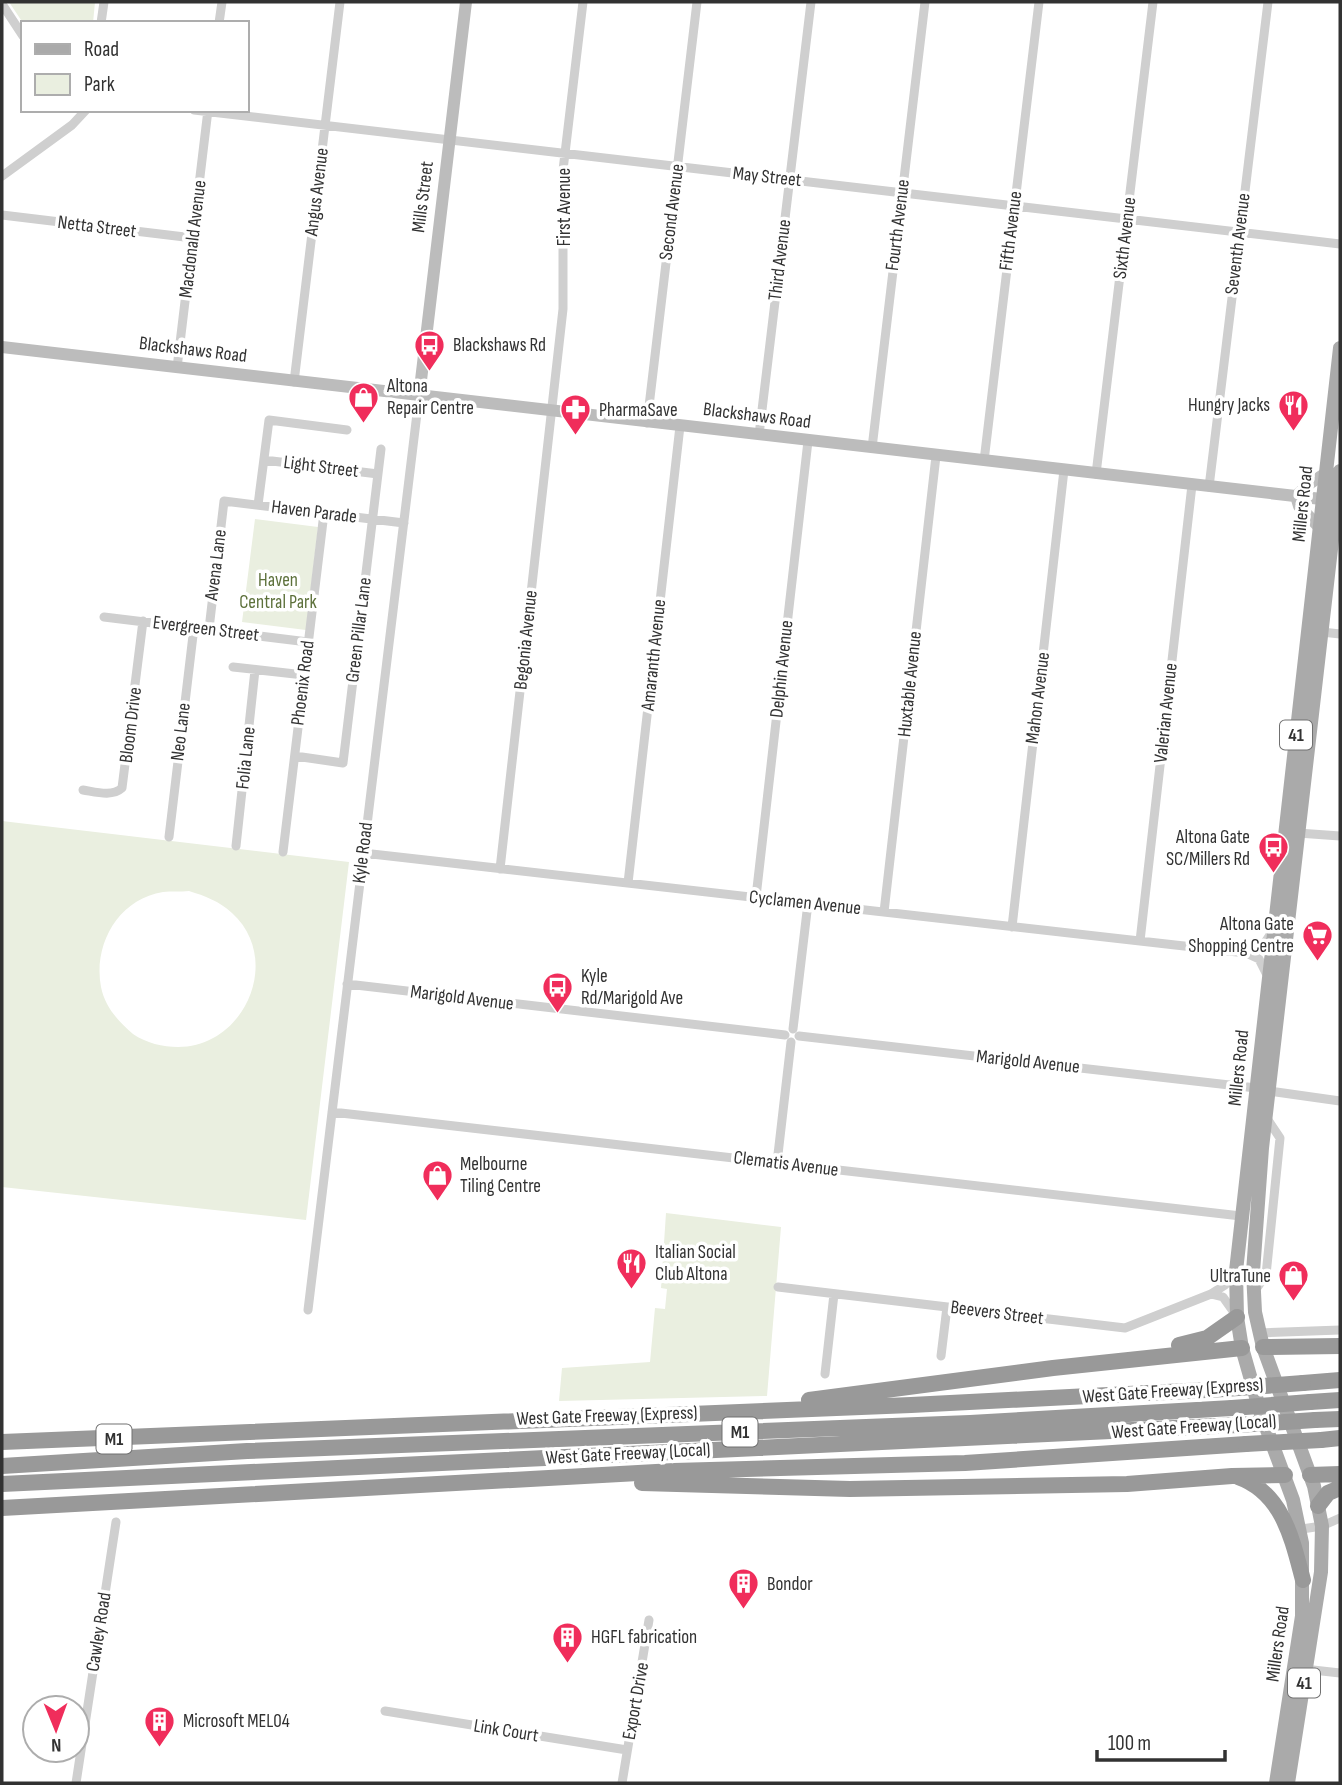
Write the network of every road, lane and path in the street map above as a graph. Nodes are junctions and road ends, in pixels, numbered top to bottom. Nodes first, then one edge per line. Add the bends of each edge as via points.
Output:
1 (104, 2) edge
2 (222, 2) edge
3 (340, 2) edge
4 (466, 2) edge
5 (583, 2) edge
6 (697, 2) edge
7 (811, 2) edge
8 (925, 2) edge
9 (1039, 2) edge
10 (1153, 2) edge
11 (1268, 2) edge
12 (2, 4) edge
13 (101, 21) edge
14 (219, 21) edge
15 (21, 33) edge
16 (83, 112) edge
17 (208, 112) edge
18 (216, 112) edge
19 (324, 126) junction
20 (449, 141) junction
21 (565, 154) junction
22 (677, 167) junction
23 (2, 176) edge
24 (790, 180) junction
25 (902, 193) junction
26 (1015, 206) junction
27 (2, 215) edge
28 (1128, 218) junction
29 (1240, 231) junction
30 (193, 238) junction
31 (1340, 244) edge
32 (2, 347) edge
33 (1340, 348) edge
34 (177, 368) junction
35 (294, 382) junction
36 (419, 397) junction
37 (552, 412) junction
38 (647, 423) junction
39 (680, 426) junction
40 (347, 430) dead end
41 (759, 435) junction
42 (808, 441) junction
43 (872, 448) junction
44 (381, 449) dead end
45 (936, 456) junction
46 (264, 460) junction
47 (984, 461) junction
48 (1064, 470) junction
49 (1333, 472) edge
50 (378, 474) junction
51 (1096, 474) junction
52 (1192, 485) junction
53 (1209, 487) junction
54 (1296, 496) junction
55 (224, 501) joint
56 (1333, 501) edge
57 (258, 505) junction
58 (324, 513) junction
59 (372, 519) junction
60 (404, 523) junction
61 (1331, 528) edge
62 (104, 617) dead end
63 (143, 621) junction
64 (194, 627) junction
65 (209, 629) junction
66 (1322, 632) junction
67 (1340, 634) edge
68 (308, 642) junction
69 (233, 667) dead end
70 (256, 670) junction
71 (304, 676) junction
72 (295, 757) junction
73 (83, 790) dead end
74 (1298, 833) junction
75 (1340, 836) edge
76 (169, 837) dead end
77 (236, 846) dead end
78 (283, 852) dead end
79 (363, 853) junction
80 (1283, 859) junction
81 (500, 869) junction
82 (628, 883) junction
83 (756, 897) junction
84 (808, 903) junction
85 (884, 912) junction
86 (1012, 927) junction
87 (1274, 929) junction
88 (1140, 941) junction
89 (1245, 953) junction
90 (1268, 978) junction
91 (347, 984) junction
92 (792, 1035) junction
93 (1262, 1090) junction
94 (1340, 1101) edge
95 (331, 1112) junction
96 (777, 1163) junction
97 (1241, 1216) junction
98 (1236, 1271) junction
99 (778, 1287) dead end
100 (834, 1294) junction
101 (1211, 1294) junction
102 (947, 1307) junction
103 (308, 1310) dead end
104 (1237, 1317) junction
105 (1340, 1331) edge
106 (1261, 1340) junction
107 (1340, 1346) edge
108 (1242, 1348) junction
109 (941, 1356) dead end
110 (1053, 1368) junction
111 (825, 1374) dead end
112 (1340, 1380) edge
113 (1340, 1400) edge
114 (720, 1413) junction
115 (1340, 1419) edge
116 (1340, 1438) edge
117 (2, 1442) edge
118 (2, 1466) edge
119 (1340, 1474) edge
120 (1232, 1475) junction
121 (1285, 1475) junction
122 (1310, 1475) junction
123 (507, 1482) junction
124 (2, 1484) edge
125 (1340, 1488) edge
126 (1318, 1506) junction
127 (2, 1508) edge
128 (1340, 1518) edge
129 (116, 1522) dead end
130 (1322, 1526) junction
131 (1295, 1530) junction
132 (1303, 1580) joint
133 (649, 1620) dead end
134 (1300, 1669) junction
135 (1340, 1673) edge
136 (385, 1711) dead end
137 (627, 1750) junction
138 (76, 1783) edge
139 (622, 1783) edge
140 (1276, 1783) edge
141 (1288, 1783) edge

1 - 13 street
2 - 14 street
3 - 19 street, Angus Avenue
4 - 20 main road, Mills Street
5 - 21 street, First Avenue
6 - 22 street, Second Avenue
7 - 24 street, Third Avenue
8 - 25 street, Fourth Avenue
9 - 26 street, Fifth Avenue
10 - 28 street, Sixth Avenue
11 - 29 street, Seventh Avenue
12 - 15 street
16 - 23 street
17 - 30 street, Macdonald Avenue
18 - 19 street, May Street
19 - 20 street, May Street
19 - 35 street, Angus Avenue
20 - 21 street, May Street
20 - 36 main road, Mills Street
21 - 22 street, May Street
21 - 37 street, First Avenue via 563,309
22 - 24 street, May Street
22 - 38 street, Second Avenue
24 - 25 street, May Street
24 - 41 street, Third Avenue
25 - 26 street, May Street
25 - 43 street, Fourth Avenue
26 - 28 street, May Street
26 - 47 street, Fifth Avenue
27 - 30 street, Netta Street
28 - 29 street, May Street
28 - 51 street, Sixth Avenue
29 - 31 street, May Street
29 - 53 street, Seventh Avenue
30 - 34 street, Macdonald Avenue
32 - 34 main road, Blackshaws Road
33 - 49 main road, Millers Road / 41
34 - 35 main road, Blackshaws Road
35 - 36 main road, Blackshaws Road
36 - 37 main road, Blackshaws Road
36 - 60 street, Kyle Road
37 - 38 main road, Blackshaws Road
37 - 81 street, Begonia Avenue
38 - 39 main road, Blackshaws Road
39 - 41 main road, Blackshaws Road
39 - 82 street, Amaranth Avenue
40 - 46 street via 269,420
41 - 42 main road, Blackshaws Road
42 - 43 main road, Blackshaws Road
42 - 83 street, Delphin Avenue
43 - 45 main road, Blackshaws Road
44 - 50 street, Green Pillar Lane
45 - 47 main road, Blackshaws Road
45 - 85 street, Huxtable Avenue
46 - 50 street, Light Street
46 - 57 street
47 - 48 main road, Blackshaws Road
48 - 51 main road, Blackshaws Road
48 - 86 street, Mahon Avenue
49 - 54 main road
49 - 56 main road, Millers Road / 41
50 - 59 street, Green Pillar Lane
51 - 52 main road, Blackshaws Road
52 - 53 main road, Blackshaws Road
52 - 88 street, Valerian Avenue
53 - 54 main road, Blackshaws Road
54 - 56 main road, Blackshaws Road
54 - 61 main road via 1299,506
55 - 57 street, Haven Parade
55 - 65 street, Avena Lane
56 - 61 main road, Millers Road / 41
57 - 58 street, Haven Parade
58 - 59 street, Haven Parade
58 - 68 street, Phoenix Road
59 - 60 street, Haven Parade
59 - 72 street, Green Pillar Lane via 343,763
60 - 79 street, Kyle Road
61 - 66 main road, Millers Road / 41
61 - 80 main road, Millers Road / 41
62 - 63 street, Evergreen Street
63 - 64 street, Evergreen Street
63 - 73 street, Bloom Drive via 122,788 116,793
64 - 65 street, Evergreen Street
64 - 76 street, Neo Lane
65 - 68 street, Evergreen Street
66 - 67 street
66 - 74 main road, Millers Road / 41
68 - 71 street, Phoenix Road
69 - 70 street
70 - 71 street
70 - 77 street, Folia Lane
71 - 72 street, Phoenix Road
72 - 78 street, Phoenix Road
74 - 75 street
74 - 80 street
74 - 93 main road, Millers Road / 41
79 - 81 street, Cyclamen Avenue
79 - 91 street, Kyle Road
80 - 87 main road, Millers Road / 41
81 - 82 street, Cyclamen Avenue
82 - 83 street, Cyclamen Avenue
83 - 84 street, Cyclamen Avenue
84 - 85 street, Cyclamen Avenue
84 - 92 street
85 - 86 street, Cyclamen Avenue
86 - 88 street, Cyclamen Avenue
87 - 89 street via 1264,947
87 - 90 main road, Millers Road / 41
88 - 89 street, Cyclamen Avenue
89 - 90 street via 1260,960
90 - 93 main road, Millers Road / 41
91 - 92 street, Marigold Avenue
91 - 95 street, Kyle Road
92 - 93 street, Marigold Avenue
92 - 96 street
93 - 94 street, Marigold Avenue
93 - 97 main road, Millers Road / 41
93 - 106 main road, Millers Road / 41 via 1266,1117 1254,1293
95 - 96 street, Clematis Avenue
95 - 103 street, Kyle Road
96 - 97 street, Clematis Avenue
97 - 98 main road, Millers Road / 41
98 - 101 street, Beevers Street
98 - 104 main road, Millers Road / 41
99 - 100 street, Beevers Street
100 - 102 street, Beevers Street
100 - 111 street
101 - 102 street, Beevers Street via 1125,1328
101 - 104 street via 1223,1297
102 - 109 street
104 - 108 main road, Millers Road / 41
104 - 110 highway via 1207,1338
105 - 106 street
106 - 107 highway
106 - 108 main road
106 - 122 main road, Millers Road / 41
108 - 110 highway
108 - 121 main road, Millers Road / 41
110 - 114 highway
112 - 114 highway, West Gate Freeway (Local) / M1, bridge
113 - 118 highway, West Gate Freeway (Express) / M1, bridge via 984,1422 247,1451
114 - 117 highway, West Gate Freeway (Local) / M1
115 - 124 highway, West Gate Freeway (Express) / M1, bridge
116 - 123 highway, West Gate Freeway (Local) / M1, bridge via 965,1463 674,1471
119 - 122 highway
120 - 121 highway
120 - 123 highway via 1128,1484 850,1489
120 - 131 highway via 1262,1491
121 - 122 main road
121 - 131 main road, Millers Road / 41
122 - 126 main road, Millers Road / 41
123 - 127 highway, West Gate Freeway (Local) / M1
125 - 126 highway via 1328,1493
126 - 130 main road, Millers Road / 41
128 - 130 street
129 - 138 street, Cawley Road
130 - 131 street
130 - 134 main road, Millers Road / 41 via 1321,1572
131 - 132 highway
132 - 134 main road, Millers Road / 41
133 - 137 street, Export Drive
134 - 135 street
134 - 140 main road, Millers Road / 41
134 - 141 main road, Millers Road / 41
136 - 137 street, Link Court
137 - 139 street, Export Drive

